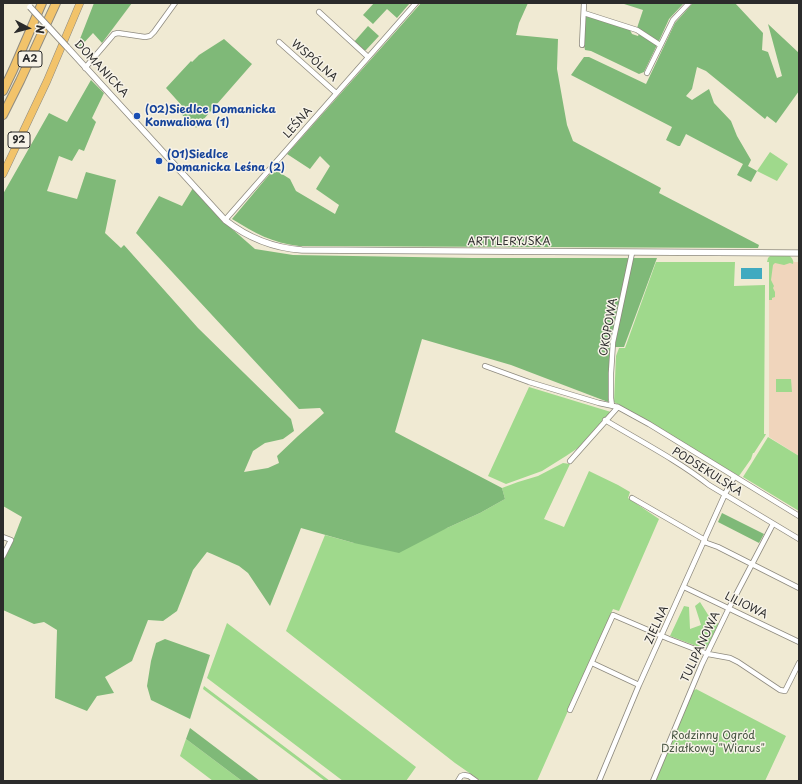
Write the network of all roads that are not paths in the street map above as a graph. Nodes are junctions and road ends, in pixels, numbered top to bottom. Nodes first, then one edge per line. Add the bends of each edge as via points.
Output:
1 (42, 3) edge
2 (56, 3) edge
3 (80, 3) edge
4 (174, 3) edge
5 (416, 3) edge
6 (584, 3) edge
7 (688, 3) edge
8 (28, 5) edge
9 (319, 12) dead end
10 (584, 13) junction
11 (279, 42) dead end
12 (582, 45) dead end
13 (660, 45) junction
14 (368, 57) junction
15 (85, 68) junction
16 (647, 73) dead end
17 (3, 91) edge
18 (336, 93) junction
19 (3, 115) edge
20 (3, 174) edge
21 (225, 220) junction
22 (632, 253) junction
23 (799, 253) edge
24 (485, 366) dead end
25 (615, 406) junction
26 (606, 420) junction
27 (570, 461) dead end
28 (734, 477) junction
29 (725, 494) junction
30 (632, 498) dead end
31 (799, 516) edge
32 (773, 524) junction
33 (3, 537) edge
34 (799, 539) edge
35 (705, 541) junction
36 (3, 556) edge
37 (752, 564) junction
38 (684, 587) junction
39 (799, 588) edge
40 (730, 608) junction
41 (662, 636) junction
42 (799, 642) edge
43 (708, 654) junction
44 (592, 663) junction
45 (799, 663) edge
46 (639, 685) junction
47 (570, 710) dead end
48 (458, 781) edge
49 (476, 781) edge
50 (599, 781) edge
51 (653, 781) edge

1 - 17 highway, A2
2 - 19 highway, A2
3 - 20 main road, 92
4 - 15 street via 150,36 114,34
5 - 14 street, LEŚNA
6 - 10 street
7 - 13 street via 673,20
8 - 15 street, DOMANICKA, bridge
9 - 14 street
10 - 12 street
10 - 13 street via 637,30
11 - 18 street, WSPÓLNA
13 - 16 street
14 - 18 street, LEŚNA
15 - 21 street, DOMANICKA
18 - 21 street, LEŚNA
21 - 22 street, ARTYLERYJSKA via 259,241 302,250
22 - 23 street, ARTYLERYJSKA
22 - 25 street, OKOPOWA via 613,342 611,398
24 - 25 street via 529,382
25 - 26 street
25 - 28 street
26 - 27 street
26 - 29 street, PODSEKULSKA
28 - 29 street, ZIELNA
28 - 31 street
29 - 32 street, PODSEKULSKA
29 - 35 street, ZIELNA
30 - 35 street
32 - 34 street, PODSEKULSKA
32 - 37 street, TULIPANOWA
33 - 36 street via 11,540
35 - 37 street
35 - 38 street, ZIELNA
37 - 39 street
37 - 40 street, TULIPANOWA
38 - 40 street, LILIOWA
38 - 41 street, ZIELNA
40 - 42 street, LILIOWA
40 - 43 street, TULIPANOWA
41 - 43 street
41 - 44 street via 613,615
41 - 46 street, ZIELNA
43 - 45 street via 730,658 785,691
43 - 51 street, TULIPANOWA
44 - 46 street
44 - 47 street
46 - 50 street, ZIELNA
48 - 49 street via 464,775

